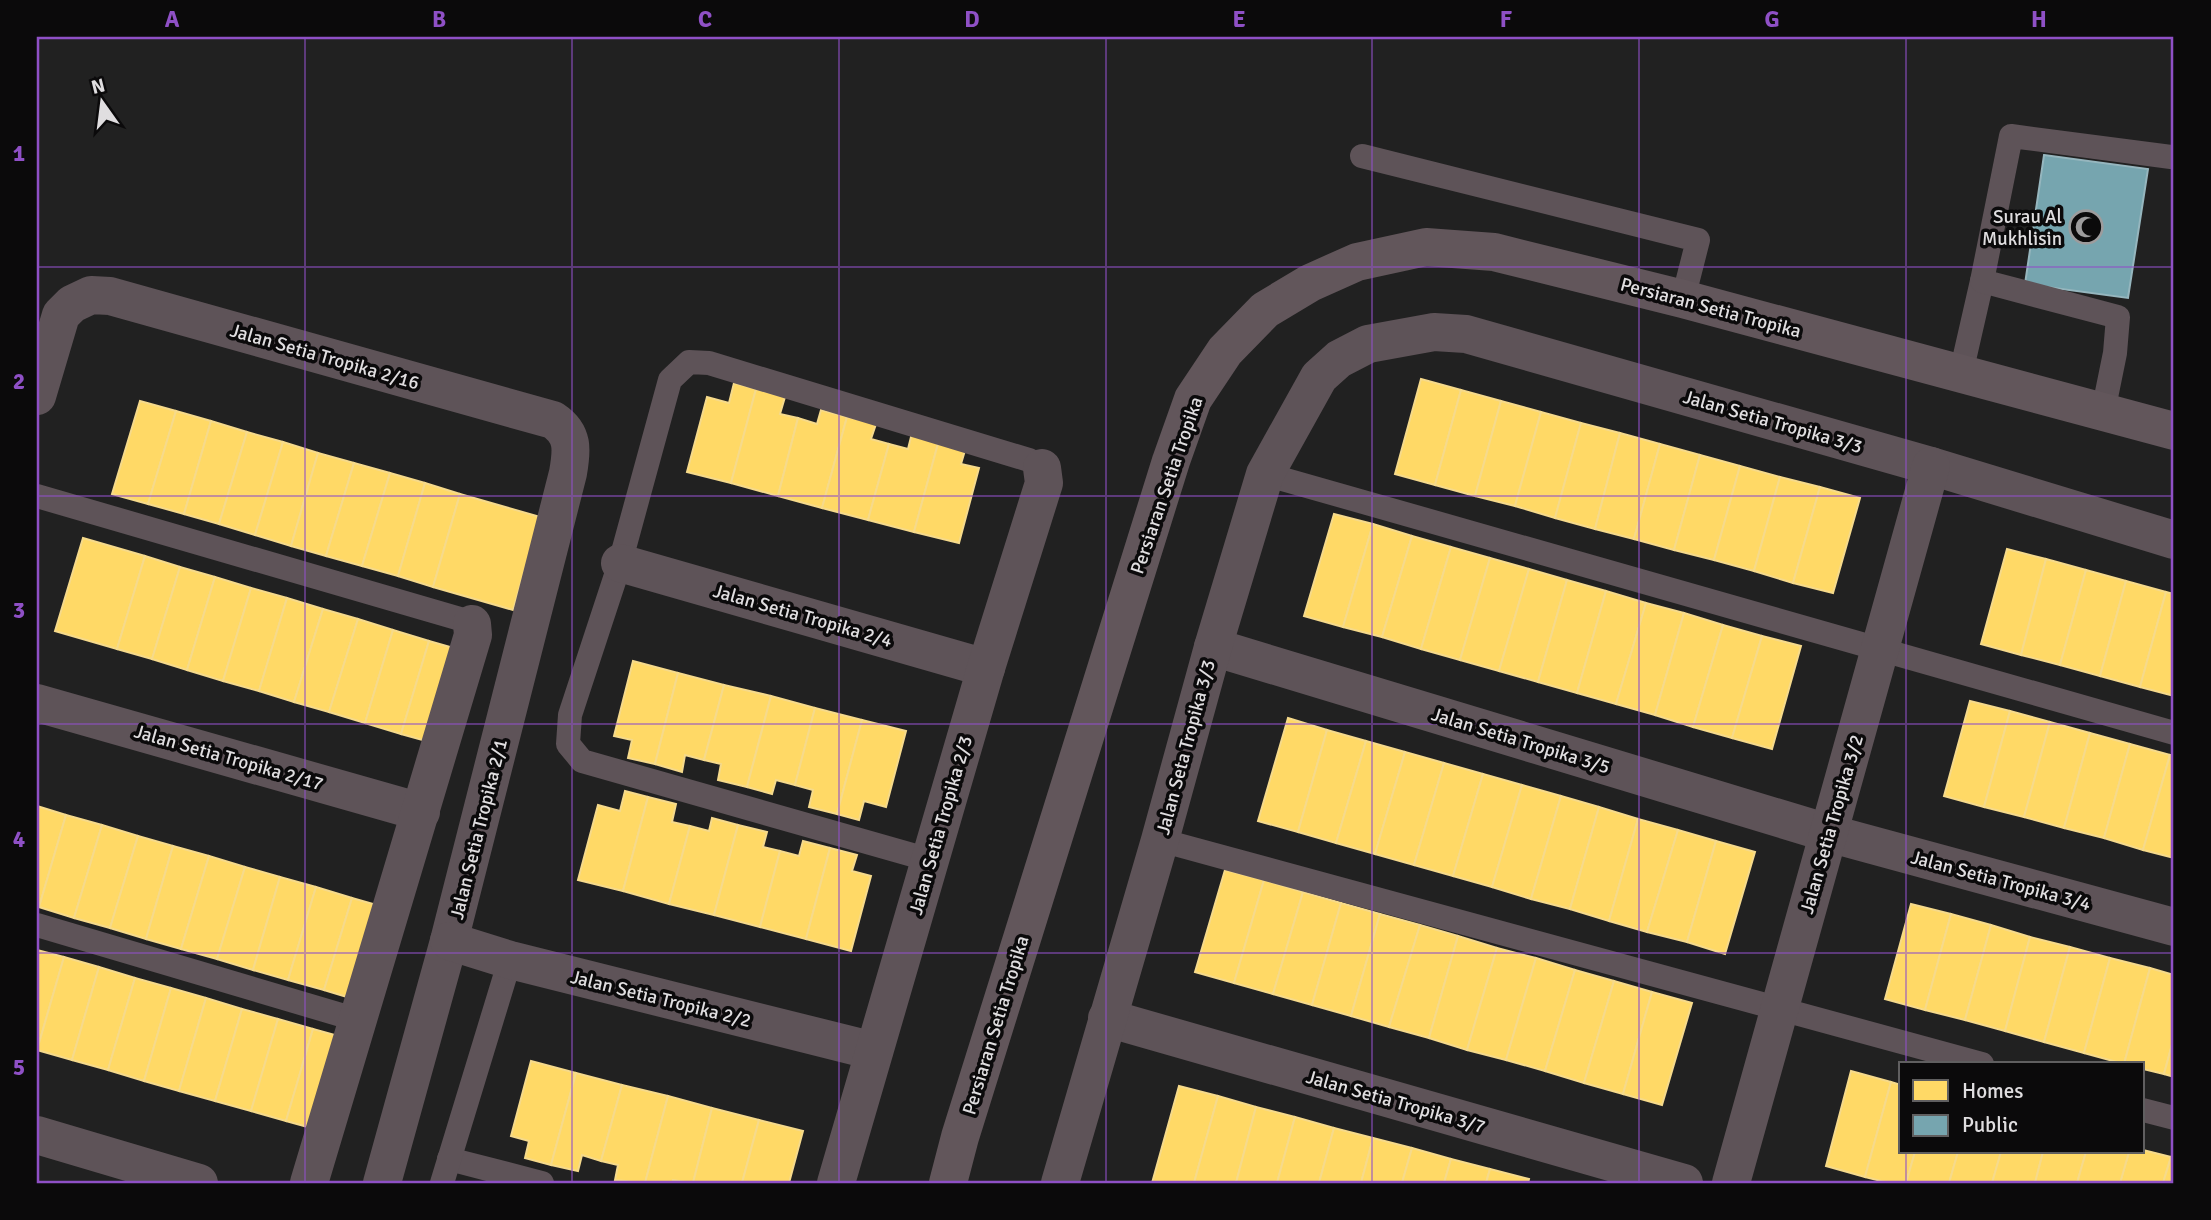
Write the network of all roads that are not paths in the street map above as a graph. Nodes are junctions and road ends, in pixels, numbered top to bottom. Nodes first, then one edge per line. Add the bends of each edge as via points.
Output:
1 (1362, 156) dead end
2 (2171, 157) dead end
3 (1982, 281) junction
4 (1682, 299) junction
5 (1368, 344) joint
6 (1961, 373) junction
7 (37, 396) edge
8 (2103, 412) junction
9 (2174, 431) edge
10 (1931, 466) junction
11 (1042, 468) joint
12 (568, 473) joint
13 (1265, 474) junction
14 (37, 496) edge
15 (2174, 540) edge
16 (621, 563) junction
17 (472, 624) joint
18 (1213, 647) junction
19 (1880, 649) junction
20 (986, 668) junction
21 (37, 703) edge
22 (2174, 733) edge
23 (421, 812) junction
24 (1828, 833) junction
25 (1160, 840) junction
26 (930, 860) junction
27 (37, 925) edge
28 (2174, 927) edge
29 (449, 942) junction
30 (510, 960) junction
31 (1780, 1007) junction
32 (1107, 1018) junction
33 (358, 1020) junction
34 (874, 1051) junction
35 (1975, 1062) edge
36 (2144, 1110) edge
37 (2174, 1118) edge
38 (37, 1135) edge
39 (449, 1159) junction
40 (199, 1183) edge
41 (309, 1183) edge
42 (382, 1183) edge
43 (442, 1183) edge
44 (542, 1183) edge
45 (836, 1183) edge
46 (948, 1183) edge
47 (1060, 1183) edge
48 (1684, 1183) edge
49 (1731, 1183) edge

1 - 4 lane via 1698,240
2 - 3 lane via 2011,136
3 - 6 lane
3 - 8 lane via 2118,317
4 - 6 street, Persiaran Setia Tropika
4 - 46 street, Persiaran Setia Tropika via 1494,252 1426,247 1357,262 1310,283 1265,310 1225,351 1193,399 1171,461
5 - 10 street, Jalan Setia Tropika 3/3 via 1434,332 1466,334
5 - 13 street, Jalan Seta Tropika 3/3 via 1339,359 1319,377
6 - 8 street, Persiaran Setia Tropika
7 - 12 street, Jalan Setia Tropika 2/16 via 61,315 91,295 110,296 552,420 563,427 569,439
8 - 9 street, Persiaran Setia Tropika
10 - 15 street, Jalan Setia Tropika 3/3
10 - 19 street, Jalan Setia Tropika 3/2
11 - 16 lane via 1029,460 709,363 689,362 670,380
11 - 20 street, Jalan Setia Tropika 2/3 via 1044,483
12 - 29 street, Jalan Setia Tropika 2/1
13 - 18 street, Jalan Seta Tropika 3/3
13 - 19 lane
14 - 17 lane
16 - 20 street, Jalan Setia Tropika 2/4
16 - 26 lane via 570,715 568,744 582,761
17 - 23 street via 473,635
18 - 24 street, Jalan Setia Tropika 3/5
18 - 25 street, Jalan Seta Tropika 3/3
19 - 22 lane
19 - 24 street, Jalan Setia Tropika 3/2
20 - 26 street, Jalan Setia Tropika 2/3
21 - 23 street, Jalan Setia Tropika 2/17
23 - 33 street
24 - 28 street, Jalan Setia Tropika 3/4
24 - 31 street, Jalan Setia Tropika 3/2
25 - 31 lane
25 - 32 street, Jalan Seta Tropika 3/3
26 - 34 street, Jalan Setia Tropika 2/3
27 - 33 lane
29 - 30 street, Jalan Setia Tropika 2/2
29 - 42 street, Jalan Setia Tropika 2/1
30 - 34 street, Jalan Setia Tropika 2/2
30 - 39 lane
31 - 35 lane
31 - 49 street, Jalan Setia Tropika 3/2
32 - 47 street, Jalan Seta Tropika 3/3
32 - 48 street, Jalan Setia Tropika 3/7
33 - 41 street
34 - 45 street, Jalan Setia Tropika 2/3
36 - 37 lane
38 - 40 street
39 - 43 lane
39 - 44 lane

